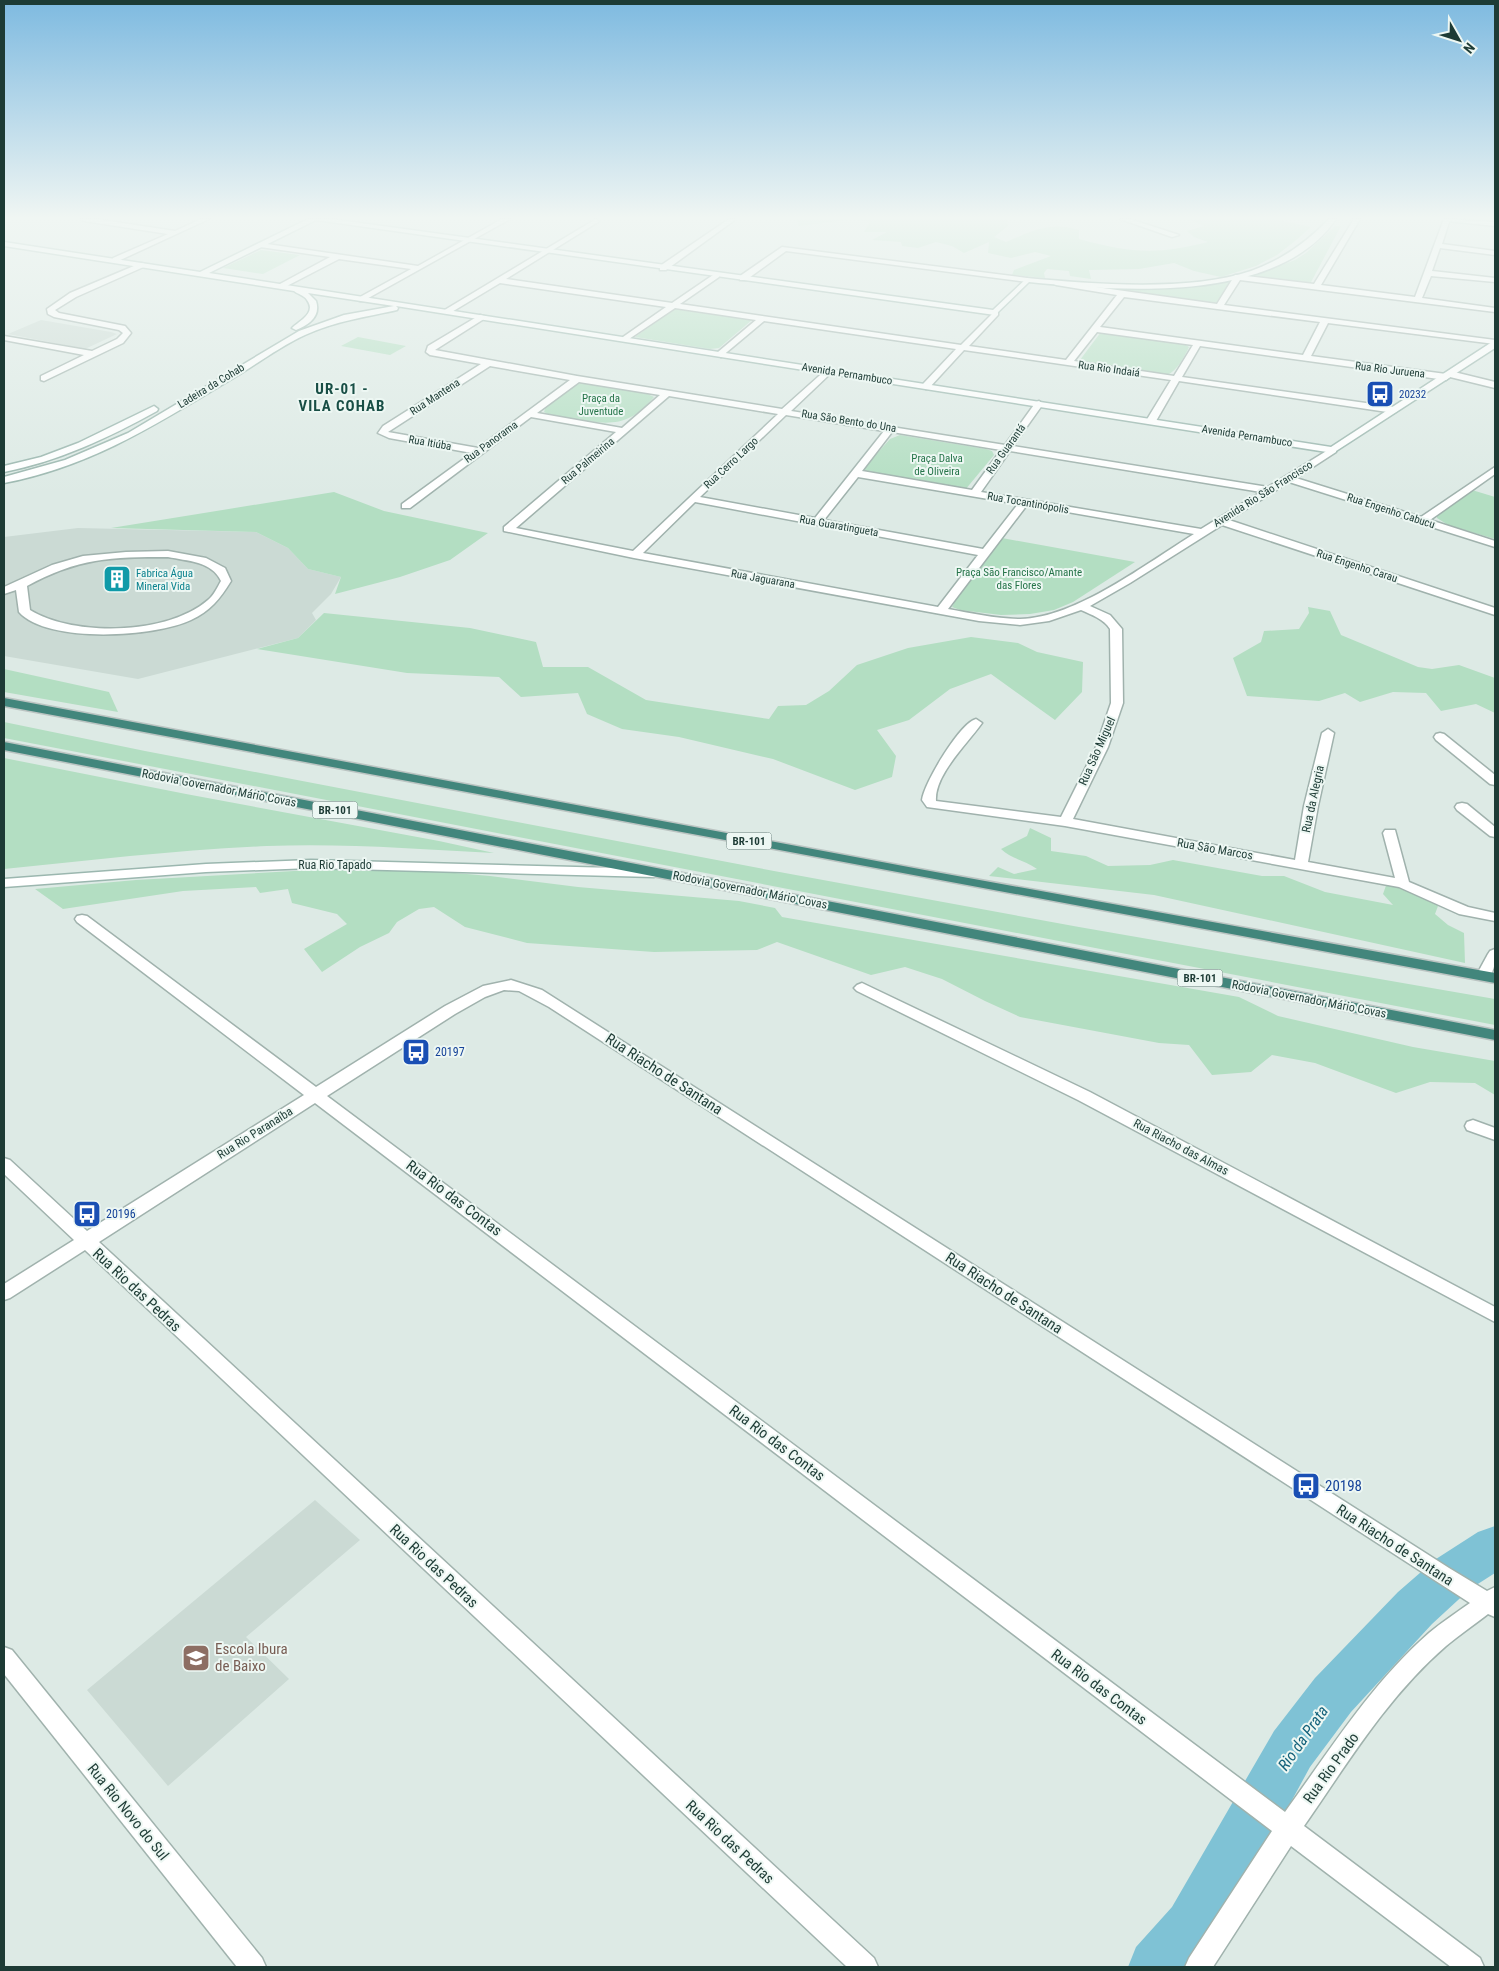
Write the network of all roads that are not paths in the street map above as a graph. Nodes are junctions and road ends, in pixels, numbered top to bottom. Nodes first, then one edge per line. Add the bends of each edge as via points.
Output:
1 (50, 311) edge
2 (313, 311) edge
3 (378, 311) edge
4 (447, 311) edge
5 (666, 311) edge
6 (715, 311) edge
7 (980, 311) edge
8 (1109, 311) edge
9 (1257, 311) edge
10 (995, 313) joint
11 (483, 317) junction
12 (763, 318) junction
13 (1325, 320) junction
14 (1096, 329) junction
15 (4, 338) edge
16 (626, 339) junction
17 (1198, 343) junction
18 (1495, 343) edge
19 (962, 348) junction
20 (92, 354) junction
21 (721, 354) junction
22 (1305, 359) junction
23 (488, 363) junction
24 (1068, 363) junction
25 (828, 371) junction
26 (1448, 376) junction
27 (44, 378) dead end
28 (577, 379) junction
29 (1175, 379) junction
30 (926, 386) junction
31 (1495, 386) edge
32 (188, 390) dead end
33 (668, 393) junction
34 (163, 404) dead end
35 (1039, 404) junction
36 (1394, 410) junction
37 (786, 411) junction
38 (528, 414) junction
39 (1151, 422) junction
40 (891, 428) junction
41 (624, 431) junction
42 (383, 433) joint
43 (1007, 447) junction
44 (1333, 450) junction
45 (478, 451) junction
46 (4, 470) edge
47 (1495, 470) edge
48 (854, 472) junction
49 (1287, 478) junction
50 (4, 480) edge
51 (1269, 490) junction
52 (974, 494) junction
53 (693, 499) junction
54 (1024, 502) junction
55 (406, 506) dead end
56 (1220, 521) junction
57 (1422, 521) junction
58 (816, 522) junction
59 (508, 529) joint
60 (1202, 532) junction
61 (1495, 544) edge
62 (986, 554) junction
63 (634, 555) junction
64 (21, 585) junction
65 (4, 591) edge
66 (1082, 606) junction
67 (941, 611) junction
68 (1495, 612) edge
69 (1020, 622) joint
70 (4, 702) edge
71 (976, 722) dead end
72 (1328, 733) dead end
73 (1440, 737) dead end
74 (4, 746) edge
75 (1495, 781) edge
76 (1462, 807) dead end
77 (1065, 822) junction
78 (1495, 832) edge
79 (1390, 833) dead end
80 (1301, 865) junction
81 (666, 874) junction
82 (4, 884) edge
83 (1403, 884) junction
84 (1495, 917) edge
85 (82, 919) dead end
86 (1495, 954) edge
87 (1489, 977) edge
88 (511, 985) joint
89 (862, 988) dead end
90 (1495, 1035) edge
91 (317, 1094) junction
92 (1473, 1126) dead end
93 (1495, 1134) edge
94 (4, 1164) edge
95 (84, 1241) junction
96 (4, 1293) edge
97 (1495, 1315) edge
98 (1490, 1602) edge
99 (4, 1657) edge
100 (1286, 1827) junction
101 (253, 1967) edge
102 (865, 1967) edge
103 (1198, 1967) edge
104 (1471, 1967) edge

1 - 20 street via 122,328 126,332 125,337
2 - 32 street, Ladeira da Cohab via 311,318
3 - 50 street, Ladeira da Cohab via 315,327 281,344 131,435 100,450 54,468
4 - 11 street, Avenida Pernambuco
5 - 16 street
6 - 12 street, Rua Rio Indaiá
7 - 10 street
8 - 14 street
9 - 13 street
10 - 19 street
11 - 16 street, Avenida Pernambuco
11 - 23 street, Rua São Bento do Una via 431,348 430,352
12 - 19 street, Rua Rio Indaiá
12 - 21 street
13 - 18 street
13 - 22 street
14 - 17 street, Rua Rio Juruena
14 - 24 street
15 - 20 street
16 - 21 street, Avenida Pernambuco
17 - 22 street, Rua Rio Juruena
17 - 29 street
18 - 26 street, Avenida Rio São Francisco
19 - 24 street, Rua Rio Indaiá
19 - 30 street
20 - 27 street
21 - 25 street, Avenida Pernambuco
22 - 26 street, Rua Rio Juruena
23 - 28 street, Rua São Bento do Una
23 - 42 street, Rua Mantena
24 - 29 street, Rua Rio Indaiá
25 - 30 street, Avenida Pernambuco
25 - 37 street, Rua Cerro Largo
26 - 31 street, Rua Rio Juruena
26 - 36 street, Avenida Rio São Francisco
28 - 33 street, Rua São Bento do Una
28 - 38 street, Rua Panorama
29 - 36 street, Rua Rio Indaiá
29 - 39 street
30 - 35 street, Avenida Pernambuco
33 - 37 street, Rua São Bento do Una
33 - 41 street, Rua Palmeirina
34 - 46 street, Ladeira da Cohab via 73,451
35 - 39 street, Avenida Pernambuco
35 - 43 street, Rua Guarantá
36 - 44 street, Avenida Rio São Francisco
37 - 40 street, Rua São Bento do Una
37 - 53 street, Rua Cerro Largo
38 - 41 street
38 - 45 street, Rua Panorama
39 - 44 street, Avenida Pernambuco
40 - 43 street, Rua São Bento do Una
40 - 48 street
41 - 59 street, Rua Palmeirina
42 - 45 street, Rua Itiúba
43 - 51 street, Rua São Bento do Una
43 - 52 street, Rua Guarantá
44 - 49 street, Avenida Rio São Francisco
45 - 55 street, Rua Panorama
47 - 57 street
48 - 52 street, Rua Tocantinópolis
48 - 58 street
49 - 51 street, Avenida Rio São Francisco
49 - 57 street, Rua Engenho Cabucu
51 - 56 street, Avenida Rio São Francisco
52 - 54 street, Rua Tocantinópolis
53 - 58 street, Rua Guaratingueta
53 - 63 street, Rua Cerro Largo
54 - 60 street, Rua Tocantinópolis
54 - 62 street
56 - 60 street, Avenida Rio São Francisco
56 - 68 street, Rua Engenho Carau
57 - 61 street, Rua Engenho Cabucu
58 - 62 street, Rua Guaratingueta
59 - 63 street, Rua Jaguarana
60 - 66 street, Avenida Rio São Francisco
62 - 67 street
63 - 67 street, Rua Jaguarana
64 - 64 street via 25,612 33,620 71,629 126,631 172,624 187,617 214,600 226,581 221,570 202,560 168,554 122,554 83,559 55,567
64 - 65 street
66 - 69 street, Avenida Rio São Francisco
66 - 77 street, Rua São Miguel via 1104,616 1116,629 1117,703 1102,747
67 - 69 street, Rua Jaguarana
70 - 87 highway, BR-101
71 - 77 street, Rua São Marcos via 943,765 929,792 929,802
72 - 80 street, Rua da Alegria
73 - 75 street
74 - 81 highway, Rodovia Governador Mário Covas / BR-101
76 - 78 street
77 - 80 street, Rua São Marcos
79 - 83 street
80 - 83 street, Rua São Marcos
81 - 82 street, Rua Rio Tapado via 311,864 206,868
81 - 90 highway, Rodovia Governador Mário Covas / BR-101
83 - 84 street, Rua São Marcos via 1464,911
85 - 91 street, Rua Rio das Contas
86 - 87 street
88 - 91 street, Rua Rio Paranaíba via 477,996 450,1010
88 - 98 street, Rua Riacho de Santana via 560,1007 1442,1575
89 - 97 street, Rua Riacho das Almas via 1084,1096
91 - 95 street, Rua Rio Paranaíba
91 - 100 street, Rua Rio das Contas
92 - 93 street
94 - 95 street, Rua Rio das Pedras
95 - 96 street, Rua Rio Paranaíba
95 - 102 street, Rua Rio das Pedras
98 - 100 street, Rua Rio Prado via 1438,1639 1410,1666 1375,1706
99 - 101 street, Rua Rio Novo do Sul
100 - 103 street, Rua Rio Prado
100 - 104 street, Rua Rio das Contas

